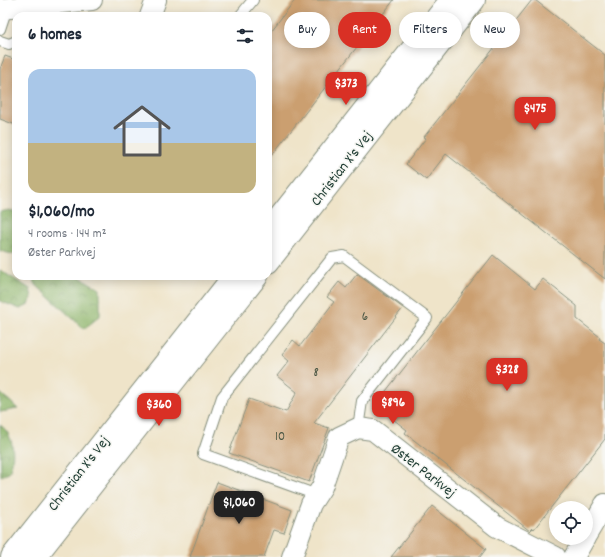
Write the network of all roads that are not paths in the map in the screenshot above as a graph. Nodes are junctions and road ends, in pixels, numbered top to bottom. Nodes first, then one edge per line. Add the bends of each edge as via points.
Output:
1 (92, 0) edge
2 (156, 0) edge
3 (253, 0) edge
4 (467, 1) edge
5 (4, 9) edge
6 (152, 12) edge
7 (243, 12) edge
8 (0, 29) edge
9 (0, 41) edge
10 (12, 43) edge
11 (272, 227) edge
12 (272, 257) edge
13 (231, 280) edge
14 (254, 280) edge
15 (358, 428) junction
16 (317, 495) junction
17 (605, 504) edge
18 (593, 525) edge
19 (581, 545) edge
20 (12, 557) edge
21 (35, 557) edge
22 (292, 557) edge
23 (556, 557) edge
24 (574, 557) edge

1 - 5 street
2 - 6 street
3 - 7 lane
4 - 11 main road, Christian X's Vej
4 - 12 main road, Christian X's Vej
5 - 8 lane
9 - 10 lane
13 - 20 main road, Christian X's Vej
14 - 21 main road, Christian X's Vej
15 - 16 street via 339,437
15 - 16 lane via 362,402 427,318 344,256 332,258 222,397 204,454
15 - 23 street, Øster Parkvej via 373,430 497,527
16 - 22 street via 311,504
17 - 18 street
19 - 24 street

